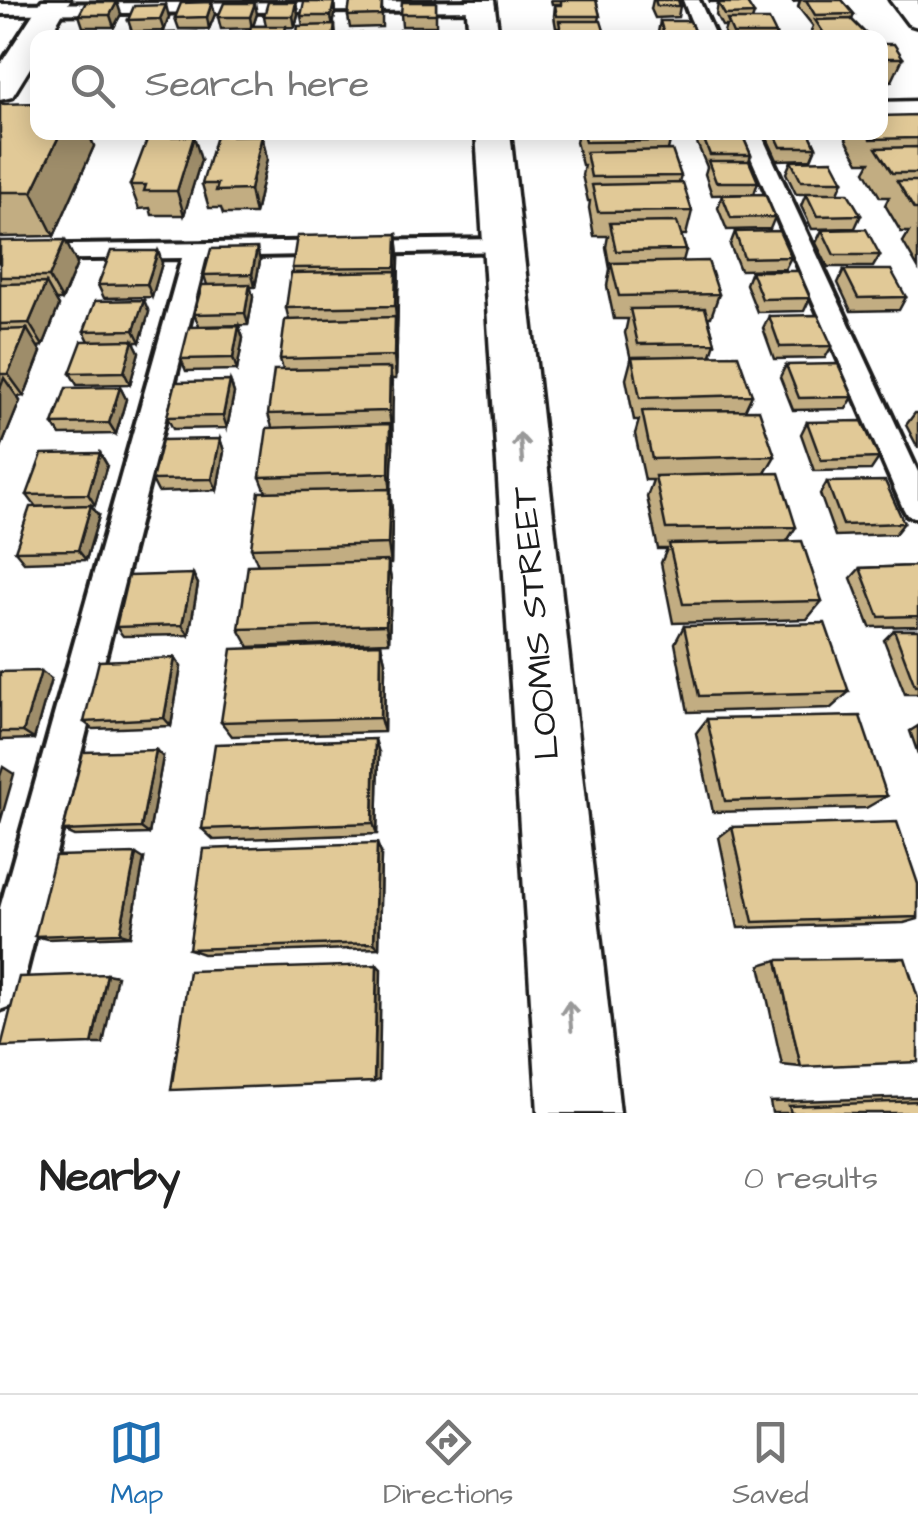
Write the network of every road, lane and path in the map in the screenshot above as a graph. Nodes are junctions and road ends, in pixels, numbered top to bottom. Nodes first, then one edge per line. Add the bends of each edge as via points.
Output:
1 (690, 0) edge
2 (904, 0) edge
3 (481, 2) edge
4 (267, 3) edge
5 (53, 4) edge
6 (0, 9) edge
7 (918, 18) edge
8 (41, 30) edge
9 (483, 30) edge
10 (703, 30) edge
11 (30, 54) edge
12 (4, 111) edge
13 (918, 111) edge
14 (888, 112) edge
15 (494, 140) edge
16 (754, 140) edge
17 (503, 246) junction
18 (196, 250) junction
19 (0, 252) edge
20 (918, 506) edge
21 (0, 988) edge
22 (579, 1113) edge

1 - 10 lane
2 - 7 street
3 - 4 lane
3 - 9 street
4 - 5 lane
5 - 6 lane
5 - 8 street
11 - 12 street
13 - 14 street
15 - 17 street, LOOMIS STREET
16 - 20 lane
17 - 18 lane
22 -> 17 street, LOOMIS STREET
18 - 19 lane
18 - 21 lane

